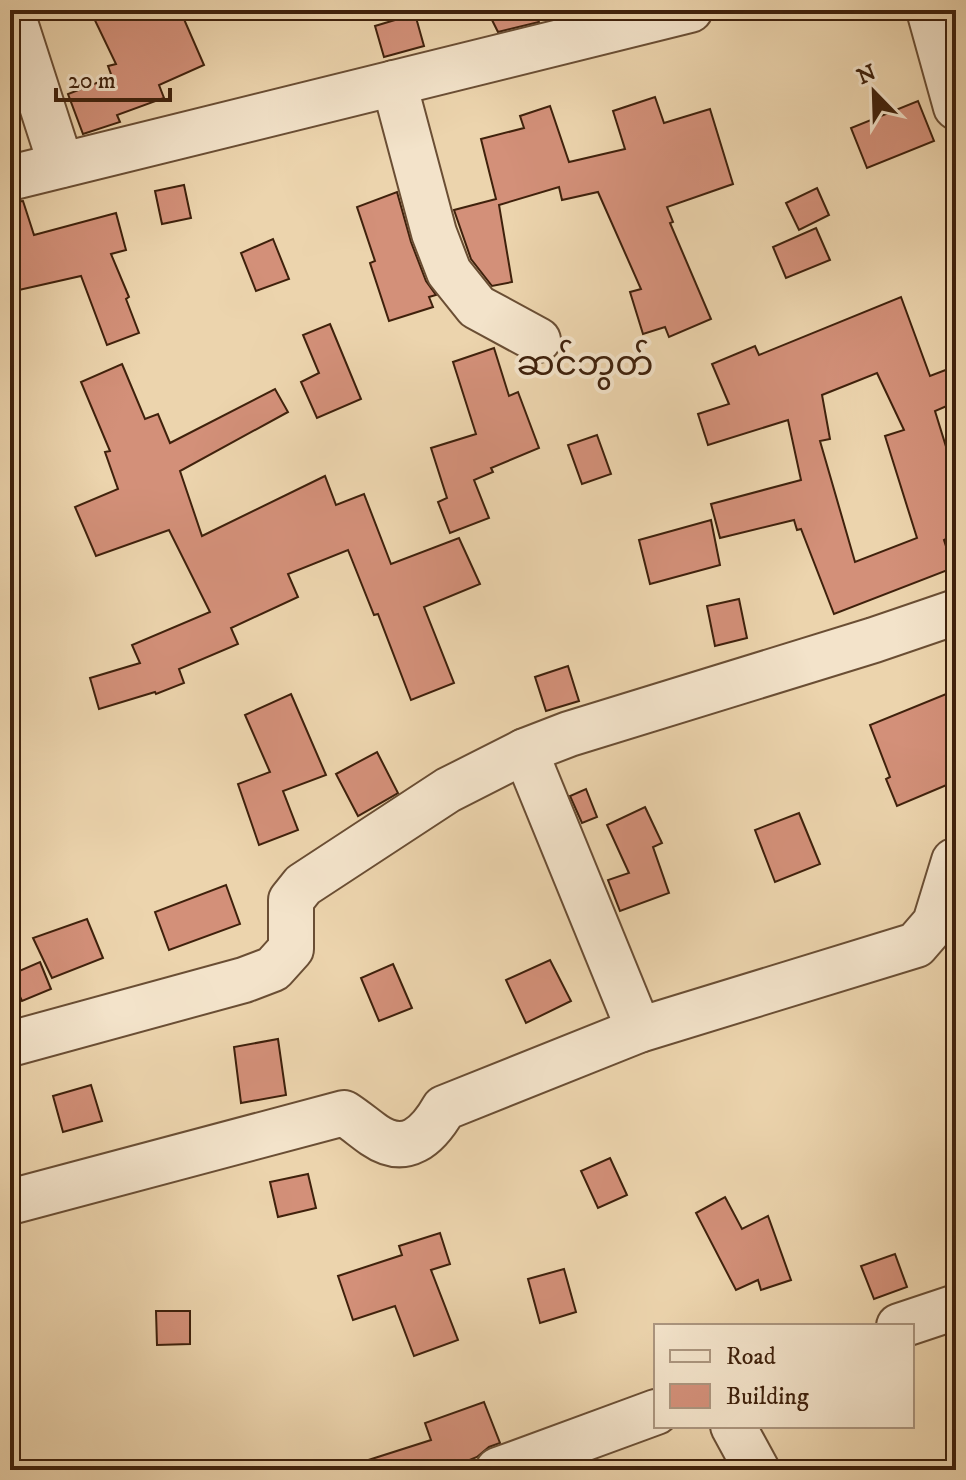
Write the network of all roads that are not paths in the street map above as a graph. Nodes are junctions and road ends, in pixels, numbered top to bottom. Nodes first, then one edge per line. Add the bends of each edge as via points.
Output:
1 (11, 10) edge
2 (690, 10) edge
3 (929, 10) edge
4 (394, 83) junction
5 (956, 107) edge
6 (61, 165) junction
7 (10, 178) edge
8 (538, 340) dead end
9 (956, 612) edge
10 (525, 751) junction
11 (954, 861) edge
12 (639, 1030) junction
13 (10, 1044) edge
14 (10, 1202) edge
15 (956, 1307) edge
16 (905, 1324) edge
17 (654, 1413) edge
18 (734, 1428) edge
19 (498, 1470) edge
20 (757, 1470) edge

1 - 6 street
2 - 4 street
3 - 5 street
4 - 6 street
4 - 8 street via 449,272 477,307
6 - 7 street
9 - 10 street
10 - 12 street
10 - 13 street via 448,790 303,885 291,900 291,949 273,969
11 - 12 street via 935,923 916,945
12 - 14 street via 444,1108 414,1142 399,1145 376,1137 344,1113
15 - 16 street
17 - 19 street
18 - 20 street

